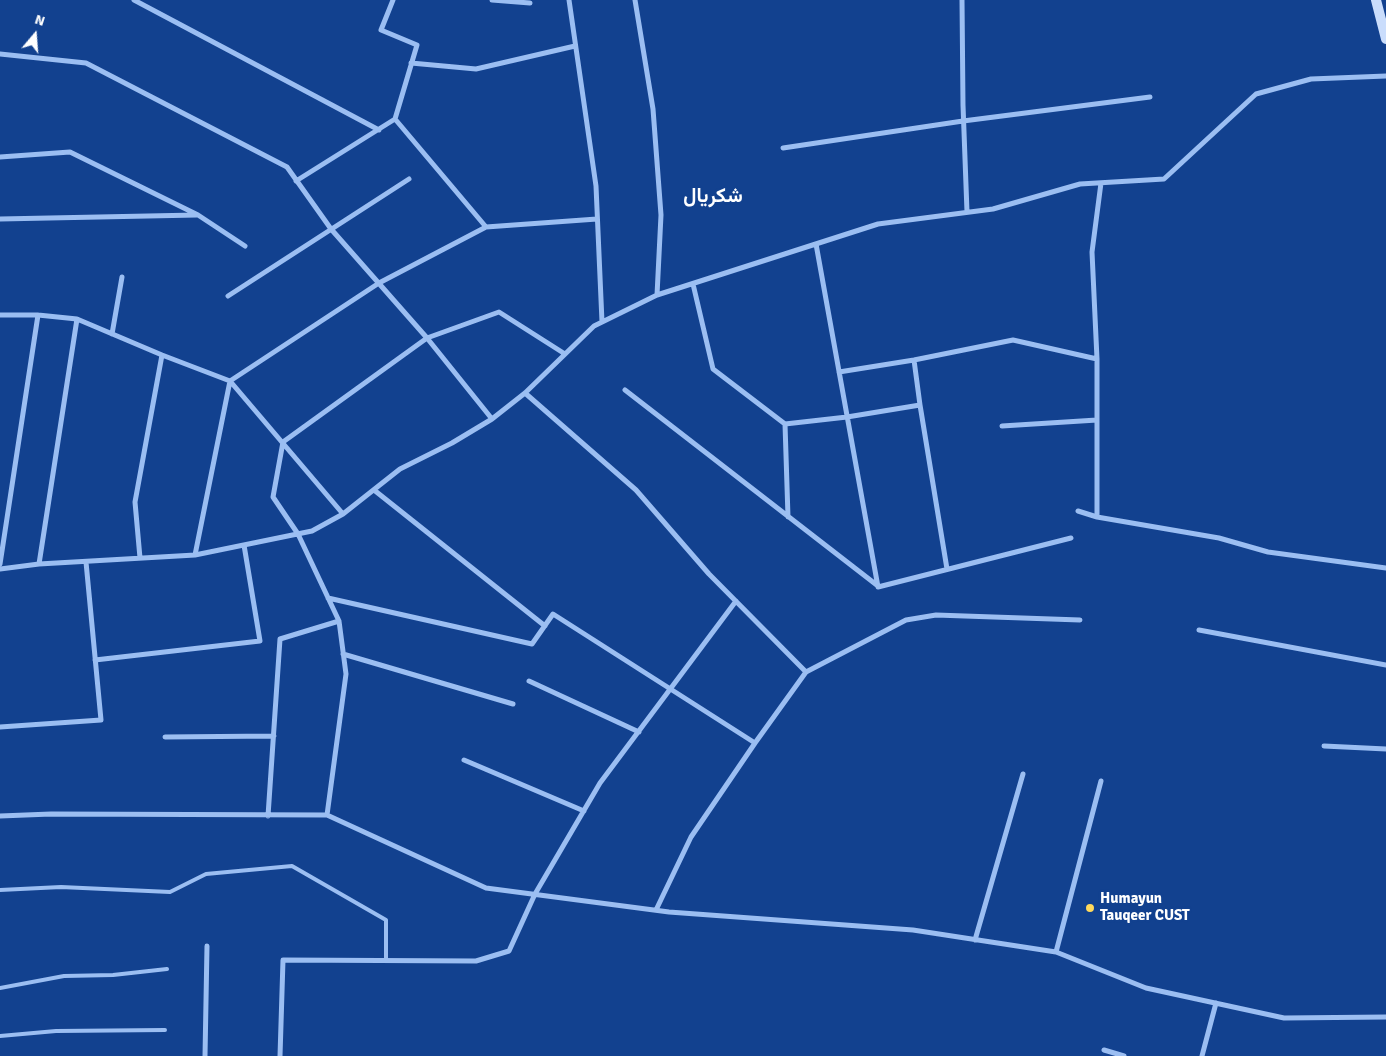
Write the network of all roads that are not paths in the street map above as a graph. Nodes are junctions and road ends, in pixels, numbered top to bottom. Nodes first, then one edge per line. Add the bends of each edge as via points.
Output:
1 (134, 0) edge
2 (393, 0) edge
3 (492, 0) edge
4 (569, 0) edge
5 (635, 0) edge
6 (962, 0) edge
7 (1376, 0) edge
8 (530, 4) dead end
9 (1386, 39) edge
10 (575, 46) junction
11 (0, 54) edge
12 (411, 64) junction
13 (1386, 76) edge
14 (1150, 96) dead end
15 (395, 119) junction
16 (963, 121) junction
17 (379, 130) junction
18 (783, 148) dead end
19 (0, 155) edge
20 (409, 179) dead end
21 (296, 181) junction
22 (1101, 182) junction
23 (967, 212) junction
24 (198, 215) junction
25 (0, 219) edge
26 (597, 219) junction
27 (486, 227) junction
28 (331, 229) junction
29 (816, 244) junction
30 (245, 246) dead end
31 (122, 276) dead end
32 (379, 283) junction
33 (692, 284) junction
34 (657, 295) junction
35 (228, 296) dead end
36 (0, 315) edge
37 (38, 315) junction
38 (77, 319) junction
39 (602, 322) junction
40 (112, 334) junction
41 (427, 338) junction
42 (566, 354) junction
43 (162, 355) junction
44 (1097, 359) junction
45 (914, 360) junction
46 (839, 372) junction
47 (230, 380) junction
48 (625, 390) dead end
49 (525, 393) junction
50 (920, 405) junction
51 (847, 417) junction
52 (492, 419) junction
53 (1097, 420) junction
54 (785, 424) junction
55 (1002, 426) dead end
56 (282, 442) junction
57 (374, 490) junction
58 (1078, 511) dead end
59 (343, 514) junction
60 (788, 516) junction
61 (1096, 517) junction
62 (298, 534) junction
63 (1072, 538) dead end
64 (244, 545) junction
65 (194, 555) junction
66 (140, 558) junction
67 (86, 562) junction
68 (0, 564) edge
69 (39, 564) junction
70 (1386, 568) edge
71 (0, 569) edge
72 (947, 569) junction
73 (878, 587) junction
74 (328, 598) junction
75 (736, 601) junction
76 (1080, 620) dead end
77 (339, 621) junction
78 (545, 626) junction
79 (1200, 630) dead end
80 (343, 654) junction
81 (95, 660) junction
82 (1386, 666) edge
83 (806, 672) junction
84 (529, 681) dead end
85 (670, 689) junction
86 (513, 704) dead end
87 (0, 727) edge
88 (639, 732) junction
89 (274, 736) junction
90 (166, 737) dead end
91 (755, 743) junction
92 (1324, 746) dead end
93 (1386, 749) edge
94 (464, 760) dead end
95 (1023, 774) dead end
96 (1101, 781) dead end
97 (584, 811) junction
98 (327, 815) junction
99 (0, 816) edge
100 (268, 816) junction
101 (0, 890) edge
102 (535, 894) junction
103 (656, 910) junction
104 (975, 940) junction
105 (207, 946) dead end
106 (1056, 952) junction
107 (386, 961) junction
108 (167, 969) dead end
109 (0, 988) edge
110 (1216, 1003) junction
111 (1386, 1017) edge
112 (165, 1030) dead end
113 (0, 1036) edge
114 (1104, 1050) dead end
115 (205, 1056) edge
116 (280, 1056) edge
117 (1124, 1056) edge
118 (1202, 1056) edge

1 - 17 street
2 - 12 street via 381,30 416,45
3 - 8 street
4 - 10 street
5 - 34 street via 654,109 661,215
6 - 16 street
7 - 9 street
10 - 12 street via 476,69
10 - 26 street via 596,186
11 - 21 street via 86,63 287,167
12 - 15 street
13 - 22 street via 1311,79 1256,94 1164,179
14 - 16 street
15 - 17 street
15 - 27 street
16 - 18 street
16 - 23 street
17 - 21 street
19 - 24 street via 70,152
20 - 28 street
21 - 28 street
22 - 23 street via 1080,184 993,209
22 - 44 street via 1092,252
23 - 29 street via 878,224
24 - 25 street
24 - 30 street
26 - 27 street
26 - 39 street
27 - 32 street
28 - 32 street
28 - 35 street
29 - 33 street
29 - 46 street
31 - 40 street
32 - 41 street
32 - 47 street
33 - 34 street
33 - 54 street via 713,369
34 - 39 street
36 - 37 street
37 - 38 street
37 - 68 street
38 - 40 street
38 - 69 street
39 - 42 street
40 - 43 street
41 - 42 street via 499,312
41 - 52 street
41 - 56 street
42 - 49 street
43 - 47 street
43 - 66 street via 135,502
44 - 45 street via 1013,340
44 - 53 street
45 - 46 street
45 - 50 street
46 - 51 street
47 - 56 street
47 - 65 street
48 - 60 street
49 - 52 street
49 - 75 street via 636,490
50 - 51 street
50 - 72 street
51 - 54 street
51 - 73 street
52 - 57 street via 400,468
53 - 55 street
53 - 61 street
54 - 60 street
56 - 59 street
56 - 62 street via 273,497
57 - 59 street
57 - 78 street
58 - 61 street
59 - 62 street via 312,531
60 - 73 street
61 - 70 street via 1219,538 1268,552
62 - 64 street
62 - 74 street
63 - 72 street
64 - 65 street
64 - 81 street via 260,641
65 - 66 street
66 - 67 street
67 - 69 street
67 - 81 street
69 - 71 street
72 - 73 street
74 - 77 street
74 - 78 street via 532,644
75 - 83 street
75 - 85 street
76 - 83 street via 936,615 906,620
77 - 80 street
77 - 89 street via 280,639
78 - 85 street via 553,614
79 - 82 street
80 - 86 street
80 - 98 street via 346,674
81 - 87 street via 101,720
83 - 91 street
84 - 88 street
85 - 88 street
85 - 91 street
88 - 97 street via 600,783
89 - 90 street
89 - 100 street
91 - 103 street via 691,837
92 - 93 street
94 - 97 street
95 - 104 street
96 - 106 street
97 - 102 street
98 - 100 street
98 - 102 street via 486,888
99 - 100 street
101 - 107 lane via 62,887 170,892 206,874 292,866 386,920
102 - 103 street
102 - 107 street via 509,951 476,961
103 - 104 street via 913,930
104 - 106 street
105 - 115 street
106 - 110 street via 1146,988
107 - 116 street via 284,960
108 - 109 lane via 64,976
110 - 111 street via 1284,1018
110 - 118 street
112 - 113 lane via 56,1031
114 - 117 street

